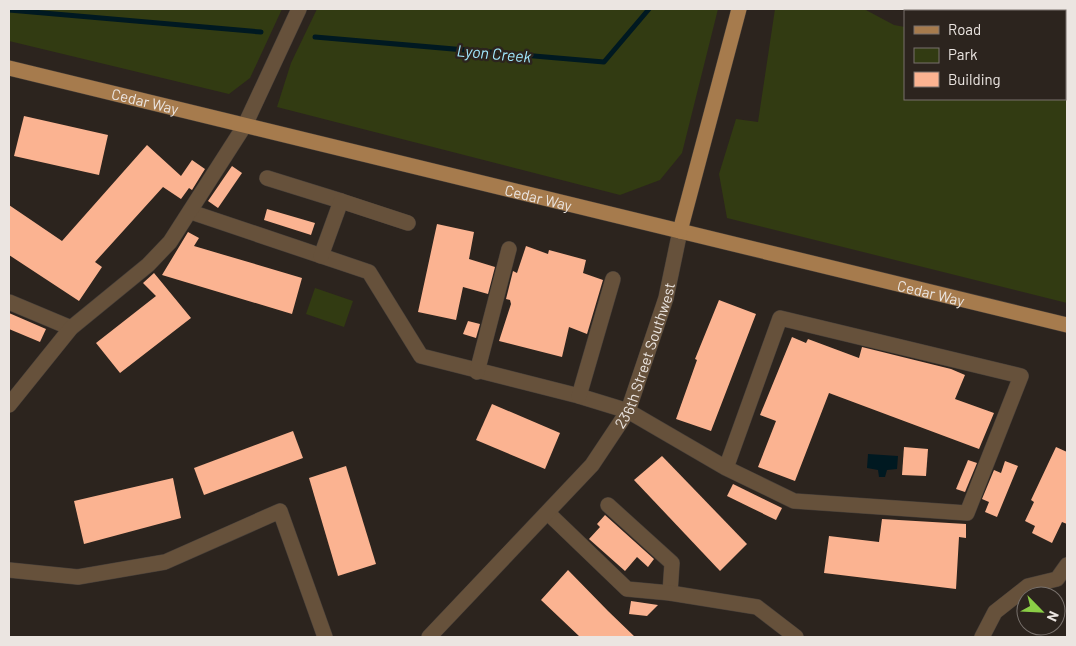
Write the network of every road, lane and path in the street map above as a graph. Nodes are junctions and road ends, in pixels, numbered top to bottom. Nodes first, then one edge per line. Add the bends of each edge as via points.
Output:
1 (299, 9) edge
2 (739, 9) edge
3 (9, 68) edge
4 (245, 125) junction
5 (267, 178) dead end
6 (341, 201) junction
7 (191, 212) junction
8 (408, 223) dead end
9 (680, 231) junction
10 (509, 249) dead end
11 (321, 256) junction
12 (612, 279) dead end
13 (9, 302) edge
14 (1067, 324) edge
15 (71, 328) junction
16 (477, 372) junction
17 (579, 396) junction
18 (9, 406) edge
19 (628, 411) junction
20 (726, 468) junction
21 (608, 505) dead end
22 (548, 513) junction
23 (1067, 565) edge
24 (9, 570) edge
25 (1062, 583) edge
26 (670, 593) junction
27 (325, 637) edge
28 (429, 637) edge
29 (796, 637) edge
30 (982, 637) edge

1 - 4 street
2 - 9 main road, 236th Street Southwest
3 - 4 main road, Cedar Way
4 - 7 street
4 - 9 main road, Cedar Way
5 - 6 street
6 - 8 street
6 - 11 street
7 - 11 street
7 - 15 street via 170,242 148,265
9 - 14 main road, Cedar Way
9 - 19 street, 236th Street Southwest via 666,298
10 - 16 street
11 - 16 street via 369,272 420,356
12 - 17 street
13 - 15 street
15 - 18 street
16 - 17 street
17 - 19 street
19 - 20 street
19 - 22 street, 236th Street Southwest via 592,465
20 - 20 street via 780,318 1021,376 967,513 794,501
21 - 26 street via 672,563
22 - 26 street via 627,588
22 - 28 street, 236th Street Southwest
23 - 25 street
24 - 27 street via 78,577 165,562 280,511
25 - 30 street via 1028,586 995,612
26 - 29 street via 757,607

